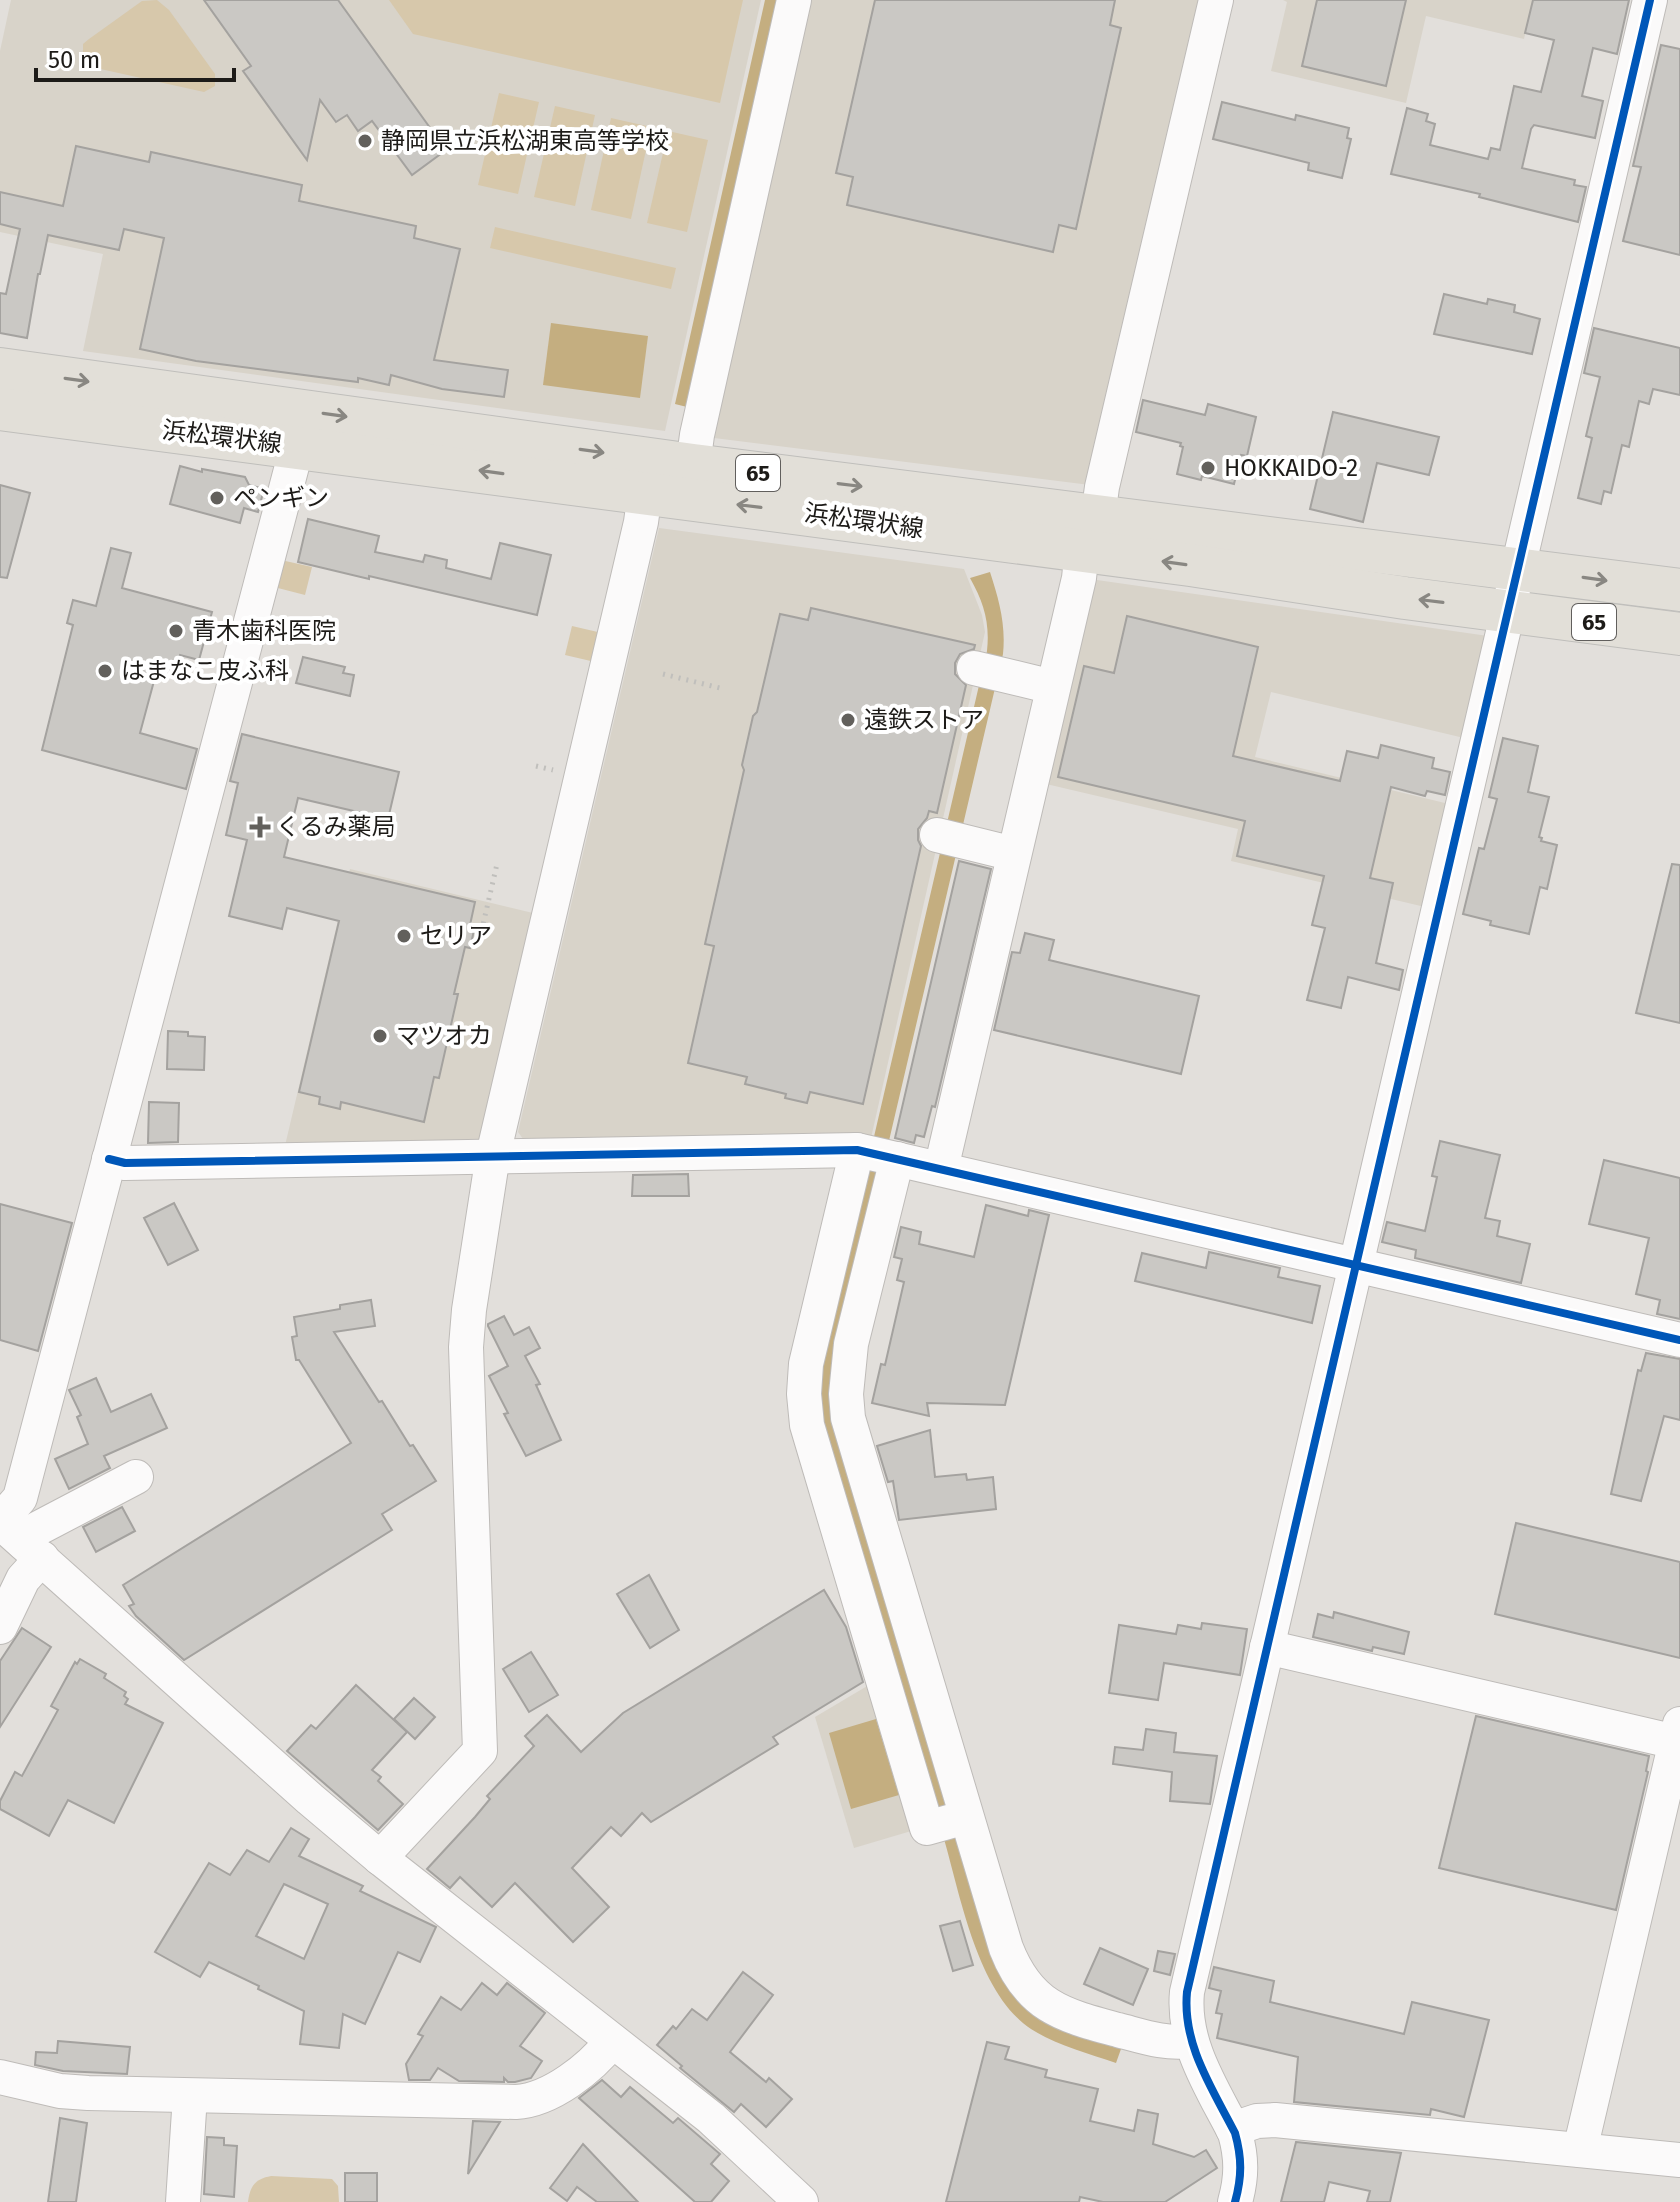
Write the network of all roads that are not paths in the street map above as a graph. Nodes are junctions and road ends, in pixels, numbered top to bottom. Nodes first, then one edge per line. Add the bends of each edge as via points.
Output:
1 (794, 0) edge
2 (1216, 0) edge
3 (1650, 0) edge
4 (0, 369) edge
5 (0, 409) edge
6 (297, 447) junction
7 (693, 465) junction
8 (645, 493) junction
9 (1090, 533) junction
10 (1518, 569) junction
11 (1680, 590) edge
12 (1508, 611) junction
13 (1680, 634) edge
14 (985, 670) dead end
15 (1053, 687) junction
16 (947, 838) dead end
17 (1014, 854) junction
18 (857, 1150) junction
19 (493, 1155) junction
20 (109, 1159) junction
21 (897, 1159) junction
22 (941, 1169) junction
23 (1356, 1265) junction
24 (1680, 1340) edge
25 (136, 1477) dead end
26 (16, 1536) edge
27 (0, 1627) edge
28 (1267, 1647) junction
29 (1679, 1736) edge
30 (966, 1817) junction
31 (380, 1858) junction
32 (612, 2041) junction
33 (1191, 2041) junction
34 (0, 2077) edge
35 (190, 2096) junction
36 (1233, 2129) junction
37 (1580, 2150) junction
38 (1680, 2160) edge
39 (183, 2202) edge
40 (801, 2202) edge
41 (1235, 2202) edge

1 - 7 street
2 - 9 street
3 - 10 street
4 -> 7 main road, 浜松環状線 / 65
5 - 6 main road, 浜松環状線 / 65
8 -> 6 main road, 浜松環状線 / 65
6 - 20 street
7 -> 9 main road, 浜松環状線 / 65
9 -> 8 main road, 浜松環状線 / 65
8 - 19 street
9 - 10 main road, 浜松環状線 / 65
12 -> 9 main road, 浜松環状線 / 65
9 - 15 street
10 -> 11 main road, 浜松環状線 / 65
10 - 12 street
12 - 13 main road, 浜松環状線 / 65
12 - 23 street
14 - 15 street
15 - 17 street
16 - 17 street
17 - 22 street
18 - 19 street
18 - 21 street
18 - 30 street via 806,1364 807,1425 927,1828
19 - 20 street via 125,1163
19 - 31 street via 467,1328 480,1751
20 - 26 street via 20,1498
21 - 22 street
21 - 30 street via 851,1344 848,1418
22 - 23 street
23 - 24 street
23 - 28 street
25 - 26 street
26 - 27 street via 23,1579
26 - 31 street
28 - 29 street
28 - 33 street via 1187,1992
29 - 37 street
30 - 33 street via 1006,1948 1028,1989 1067,2016 1168,2044
31 - 32 street
32 - 35 street via 547,2096 533,2101
32 - 40 street via 711,2118
33 - 36 street
34 - 35 street via 60,2091
35 - 39 street
36 - 37 street via 1275,2120
36 - 41 street via 1242,2167
37 - 38 street

